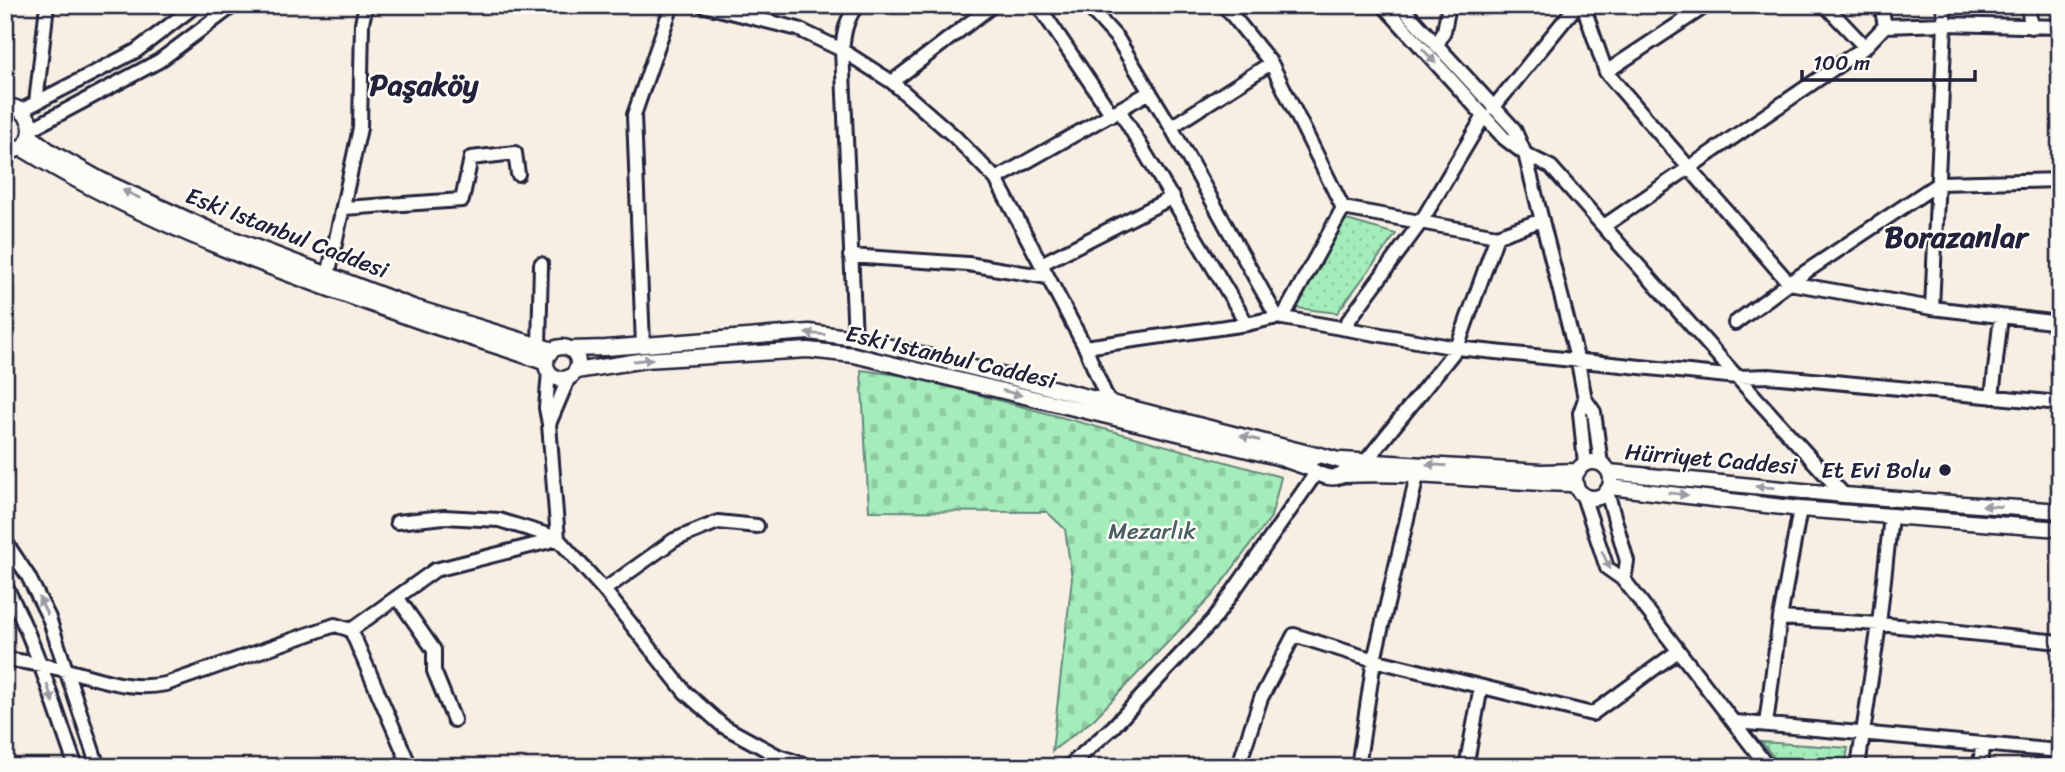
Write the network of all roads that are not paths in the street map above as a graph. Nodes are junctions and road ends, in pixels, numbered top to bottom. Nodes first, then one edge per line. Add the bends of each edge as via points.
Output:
1 (47, 5) edge
2 (195, 5) edge
3 (234, 5) edge
4 (366, 5) edge
5 (672, 5) edge
6 (702, 5) edge
7 (857, 5) edge
8 (993, 5) edge
9 (1038, 5) edge
10 (1087, 5) edge
11 (1224, 5) edge
12 (1383, 5) edge
13 (1400, 5) edge
14 (1449, 5) edge
15 (1577, 5) edge
16 (1583, 5) edge
17 (1707, 5) edge
18 (1825, 5) edge
19 (1881, 5) edge
20 (1943, 5) edge
21 (2028, 5) edge
22 (1945, 24) junction
23 (1885, 26) junction
24 (2031, 27) junction
25 (2060, 27) edge
26 (1437, 47) junction
27 (1865, 47) junction
28 (842, 50) junction
29 (1271, 63) junction
30 (1606, 72) junction
31 (892, 82) junction
32 (1150, 92) junction
33 (36, 103) junction
34 (5, 106) edge
35 (22, 110) junction
36 (1488, 112) junction
37 (1116, 113) junction
38 (1171, 127) junction
39 (31, 132) junction
40 (21, 148) junction
41 (5, 152) edge
42 (1525, 154) junction
43 (1690, 167) junction
44 (518, 174) dead end
45 (996, 180) junction
46 (2060, 180) edge
47 (1939, 183) junction
48 (1172, 197) junction
49 (344, 208) junction
50 (1343, 208) junction
51 (1542, 220) junction
52 (1421, 222) junction
53 (1604, 226) junction
54 (1497, 236) junction
55 (850, 256) junction
56 (541, 264) dead end
57 (1041, 264) junction
58 (328, 276) junction
59 (1048, 277) junction
60 (1789, 283) junction
61 (1932, 308) junction
62 (2001, 316) junction
63 (1280, 317) junction
64 (1735, 323) dead end
65 (2060, 323) edge
66 (1247, 324) junction
67 (1343, 328) junction
68 (855, 338) junction
69 (539, 345) junction
70 (643, 345) junction
71 (1085, 347) junction
72 (1457, 348) junction
73 (571, 349) junction
74 (554, 350) junction
75 (1578, 362) junction
76 (548, 367) junction
77 (573, 374) junction
78 (1737, 377) junction
79 (1992, 397) junction
80 (1585, 400) junction
81 (1108, 401) junction
82 (2060, 403) edge
83 (549, 424) junction
84 (1366, 461) junction
85 (1314, 465) junction
86 (1343, 468) junction
87 (1417, 476) junction
88 (1580, 478) junction
89 (1607, 479) junction
90 (1844, 495) junction
91 (1800, 509) junction
92 (2060, 511) edge
93 (1891, 516) junction
94 (397, 522) dead end
95 (757, 527) dead end
96 (2060, 529) edge
97 (558, 539) junction
98 (5, 541) edge
99 (1624, 580) junction
100 (5, 585) edge
101 (604, 590) junction
102 (397, 597) junction
103 (1780, 618) junction
104 (1879, 624) junction
105 (351, 630) junction
106 (2060, 642) edge
107 (1678, 651) junction
108 (5, 659) edge
109 (1374, 660) junction
110 (40, 666) junction
111 (66, 670) junction
112 (1481, 687) junction
113 (454, 720) dead end
114 (1736, 722) junction
115 (1766, 724) junction
116 (1863, 735) junction
117 (1982, 746) junction
118 (2060, 751) edge
119 (76, 767) edge
120 (98, 767) edge
121 (392, 767) edge
122 (811, 767) edge
123 (1068, 767) edge
124 (1238, 767) edge
125 (1358, 767) edge
126 (1466, 767) edge
127 (1768, 767) edge
128 (1858, 767) edge
129 (1980, 767) edge

1 - 33 street
2 - 33 street via 136,51
3 - 39 street via 159,61
4 - 49 street via 360,128
5 - 70 street via 634,115
6 - 28 street via 798,29
7 - 28 street via 844,30
8 - 31 street
9 - 37 street
10 - 32 street via 1117,38
11 - 29 street
12 -> 36 street
13 - 26 street
14 - 26 street
15 - 36 street
16 - 30 street
17 - 30 street
18 - 27 street
19 - 23 street
20 - 22 street
21 - 24 street
22 - 23 street
22 - 24 street
22 - 47 street
23 - 27 street
24 - 25 street
26 - 36 street
27 - 43 street
28 - 31 street
28 - 55 street
29 - 38 street
29 - 50 street
30 - 43 street
31 - 45 street via 956,137
32 - 37 street
32 - 38 street
33 - 35 street
34 - 35 main road
35 - 39 main road
36 - 42 street via 1504,138
36 - 52 street
37 - 45 street
37 - 48 street
38 - 63 street
39 - 40 main road
58 -> 39 main road, Eski Istanbul Caddesi via 158,207 51,152
40 - 41 main road
40 - 76 main road via 174,227
42 - 51 street
42 - 53 street via 1551,167
43 - 53 street
43 - 60 street
44 - 49 street via 515,153 471,158 462,200
45 - 57 street
46 - 47 street
47 - 60 street
47 - 61 street
48 - 57 street
48 - 66 street
49 - 58 street
50 - 52 street
50 - 63 street
51 - 54 street
51 - 75 street
52 - 54 street
52 - 67 street
53 - 78 street
54 - 72 street
55 - 59 street via 968,264
55 - 68 street
56 - 69 street
57 - 59 street
58 - 69 main road, Eski Istanbul Caddesi
59 - 71 street
60 - 61 street
60 - 64 street
61 - 62 street
62 - 65 street
62 - 79 street
63 - 66 street
63 - 67 street
66 - 71 street
67 - 72 street
68 -> 70 main road via 809,332
68 - 81 main road
69 - 74 main road, Eski Istanbul Caddesi
70 - 73 main road
71 - 81 street
72 - 75 street
72 - 84 street
73 - 74 main road
73 - 77 main road via 577,357
74 - 76 main road
75 - 78 street
75 - 80 street
76 - 77 main road via 559,378
76 - 83 street
77 - 83 street
77 -> 85 main road, Eski Istanbul Caddesi via 645,360 808,350 854,355
78 - 79 street
78 - 90 street
79 - 82 street
80 - 88 street via 1580,413
80 - 89 street via 1594,412
85 -> 81 main road
83 - 97 street
84 - 86 main road
88 -> 84 main road
85 - 86 main road
85 - 123 street via 1214,619 1113,727
86 - 87 main road
87 - 88 main road
87 - 109 street
88 - 89 main road via 1593,462
88 - 89 main road via 1593,499
88 -> 99 street via 1607,568
90 -> 89 main road, Hürriyet Caddesi
89 -> 91 main road, Hürriyet Caddesi
89 - 99 street via 1627,561
92 -> 90 main road, Hürriyet Caddesi
91 - 93 main road, Hürriyet Caddesi
91 - 103 street
93 - 96 main road, Hürriyet Caddesi
93 - 104 street
94 - 97 street via 443,517 499,520
95 - 101 street via 718,522 674,540
97 - 101 street
97 - 102 street via 435,570
111 -> 98 street via 49,618
99 - 107 street
100 - 110 street
101 - 122 street via 685,692 723,726 778,756
102 - 105 street
102 - 113 street via 434,650 434,671
103 - 104 street
103 - 115 street
104 - 106 street
104 - 116 street
105 - 111 street via 335,625 148,688
105 - 121 street via 408,762
107 - 112 street via 1592,714
107 - 114 street
108 - 110 street
109 - 112 street
109 - 124 street via 1294,635 1261,698
109 - 125 street
110 - 111 street
110 -> 119 street
111 - 120 street
112 - 126 street
114 - 115 street
114 - 127 street
115 - 116 street
116 - 117 street
116 - 128 street
117 - 118 street
117 - 129 street

